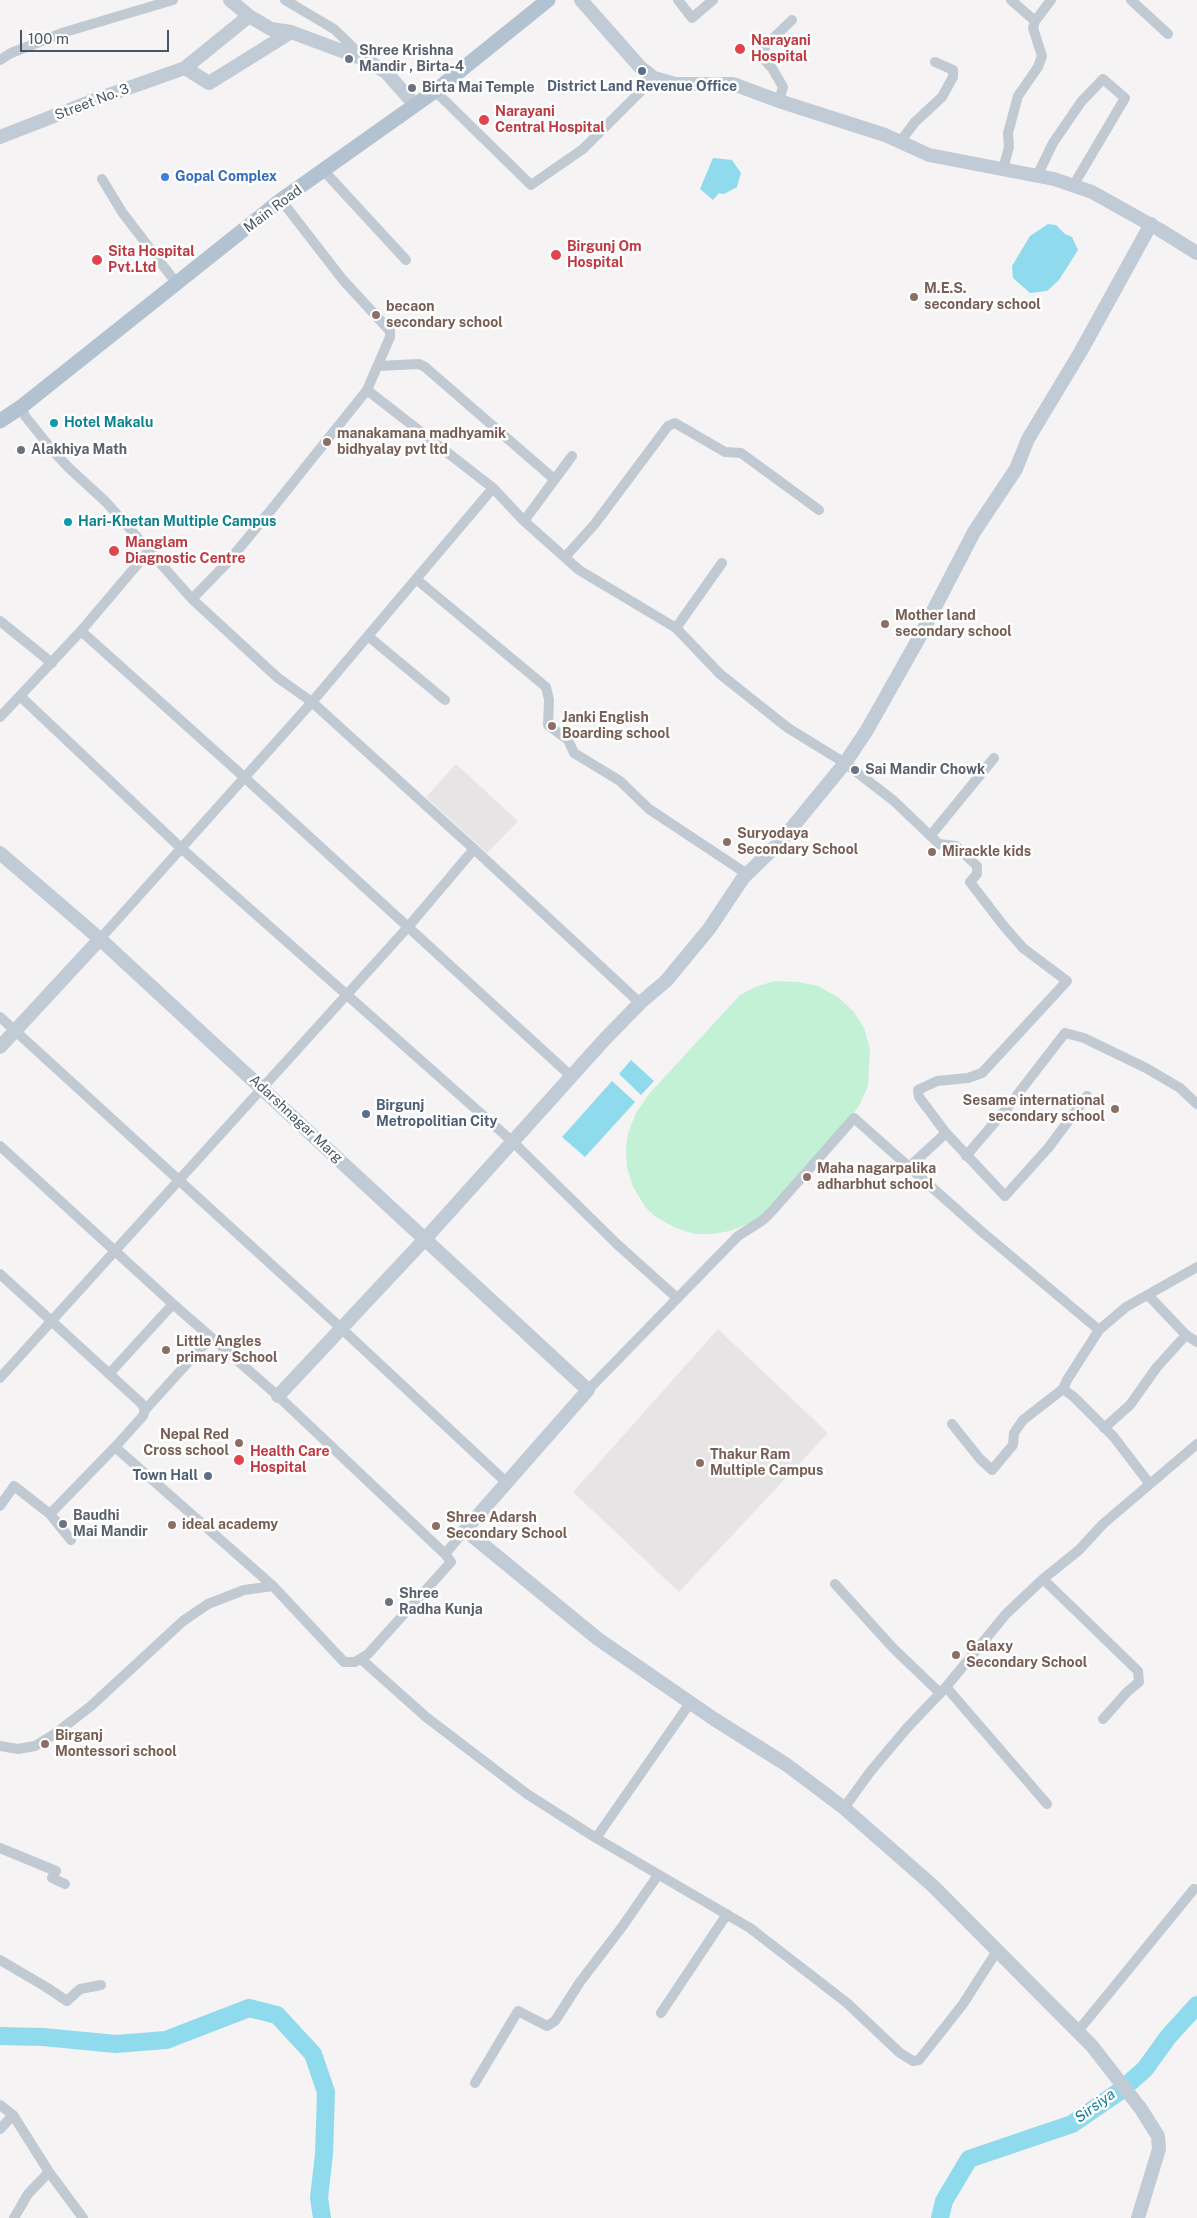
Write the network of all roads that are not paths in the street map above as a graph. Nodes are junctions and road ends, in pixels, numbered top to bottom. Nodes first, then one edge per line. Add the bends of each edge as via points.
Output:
1 (173, 0) edge
2 (230, 0) edge
3 (286, 0) edge
4 (548, 0) edge
5 (580, 0) edge
6 (678, 0) edge
7 (713, 0) edge
8 (1010, 0) edge
9 (1051, 0) edge
10 (1131, 0) edge
11 (249, 16) junction
12 (792, 20) dead end
13 (1035, 21) junction
14 (291, 32) junction
15 (1168, 34) dead end
16 (0, 60) edge
17 (366, 60) junction
18 (935, 62) dead end
19 (184, 68) junction
20 (654, 78) junction
21 (435, 91) junction
22 (779, 101) junction
23 (414, 104) junction
24 (1, 135) edge
25 (900, 142) junction
26 (1003, 169) junction
27 (324, 171) junction
28 (1037, 176) junction
29 (102, 179) dead end
30 (1073, 186) junction
31 (280, 200) junction
32 (1151, 224) junction
33 (1197, 253) edge
34 (406, 260) dead end
35 (177, 284) junction
36 (378, 366) junction
37 (367, 390) junction
38 (21, 407) junction
39 (0, 421) edge
40 (572, 456) dead end
41 (554, 479) junction
42 (493, 488) junction
43 (819, 510) dead end
44 (524, 521) junction
45 (148, 552) junction
46 (565, 557) junction
47 (722, 563) dead end
48 (416, 579) junction
49 (192, 599) junction
50 (0, 621) edge
51 (676, 628) junction
52 (80, 631) junction
53 (368, 636) junction
54 (52, 662) junction
55 (20, 696) junction
56 (445, 700) dead end
57 (312, 702) junction
58 (0, 717) edge
59 (994, 758) dead end
60 (845, 763) junction
61 (244, 778) junction
62 (931, 835) junction
63 (181, 848) junction
64 (474, 849) junction
65 (0, 853) edge
66 (747, 874) junction
67 (408, 927) junction
68 (100, 939) junction
69 (346, 996) junction
70 (640, 1003) junction
71 (0, 1017) edge
72 (15, 1031) junction
73 (0, 1048) edge
74 (572, 1077) junction
75 (262, 1088) junction
76 (1087, 1096) dead end
77 (1197, 1104) edge
78 (946, 1133) junction
79 (513, 1142) junction
80 (0, 1146) edge
81 (966, 1156) junction
82 (909, 1167) junction
83 (178, 1180) junction
84 (425, 1239) junction
85 (114, 1250) junction
86 (1197, 1267) edge
87 (0, 1274) edge
88 (1148, 1295) junction
89 (677, 1298) junction
90 (173, 1304) junction
91 (51, 1320) junction
92 (342, 1329) junction
93 (1099, 1330) junction
94 (1186, 1335) junction
95 (211, 1337) junction
96 (1197, 1342) edge
97 (109, 1374) junction
98 (0, 1378) edge
99 (1063, 1389) junction
100 (588, 1390) junction
101 (278, 1396) junction
102 (145, 1410) junction
103 (952, 1424) dead end
104 (1104, 1428) junction
105 (1197, 1444) edge
106 (115, 1446) junction
107 (506, 1482) junction
108 (1149, 1483) junction
109 (0, 1506) edge
110 (50, 1514) junction
111 (465, 1530) junction
112 (71, 1540) dead end
113 (445, 1554) junction
114 (1043, 1579) junction
115 (835, 1584) dead end
116 (273, 1586) junction
117 (361, 1659) junction
118 (943, 1690) junction
119 (690, 1703) junction
120 (1103, 1719) dead end
121 (0, 1746) edge
122 (1047, 1804) dead end
123 (844, 1808) junction
124 (596, 1838) junction
125 (0, 1848) edge
126 (658, 1875) junction
127 (65, 1884) dead end
128 (1194, 1889) dead end
129 (726, 1914) junction
130 (997, 1951) junction
131 (0, 1960) edge
132 (100, 1985) dead end
133 (661, 2013) dead end
134 (1078, 2031) junction
135 (475, 2083) dead end
136 (0, 2105) edge
137 (13, 2115) junction
138 (0, 2130) edge
139 (49, 2172) junction
140 (14, 2218) edge
141 (83, 2218) edge
142 (1138, 2218) edge

1 - 16 street via 65,32
2 - 11 street
3 - 17 street via 334,29
4 - 21 main road, Main Road
5 - 20 street via 640,67
6 - 7 street via 692,18
8 - 13 street
9 - 13 street
10 - 15 street
11 - 14 street via 271,29
11 - 19 street, Street No. 3
12 - 22 street via 766,45 761,56 783,87
13 - 26 street via 1033,28 1042,56 1018,96
14 - 17 street
14 - 19 street via 208,83
17 - 23 street via 386,72
18 - 25 street via 953,70 953,77 942,97 915,122
19 - 24 street, Street No. 3
20 - 21 street via 583,149 531,185
20 - 22 street via 675,84 733,84
21 - 23 main road, Main Road
22 - 25 street
23 - 27 main road, Main Road
25 - 26 street via 929,155
26 - 28 street
27 - 31 main road, Main Road
27 - 34 street
28 - 30 street
28 - 30 street via 1052,143 1102,79 1125,98
29 - 35 street via 122,212
30 - 32 street via 1092,192
31 - 35 main road, Main Road
31 - 36 street via 343,280 390,331
32 - 33 street
32 - 60 street via 1027,444 1016,470 974,532 868,730
35 - 38 main road, Main Road
36 - 37 street
36 - 41 street via 419,364 425,367
37 - 42 street
37 - 49 street via 227,563
38 - 39 main road, Main Road
38 - 45 street via 54,451 106,502
40 - 41 street
41 - 44 street
42 - 44 street
42 - 48 street
43 - 46 street via 741,453 725,452 675,423 668,426 594,526
44 - 46 street
45 - 49 street
45 - 52 street
46 - 51 street via 579,570
47 - 51 street
48 - 53 street
48 - 66 street via 546,687 548,725 568,740 574,753 620,780 649,809
49 - 57 street via 278,678
50 - 54 street
51 - 60 street via 720,674 788,728
52 - 54 street
52 - 61 street
53 - 56 street
53 - 57 street
54 - 55 street
55 - 58 street
55 - 63 street
57 - 61 street
57 - 64 street
59 - 62 street
60 - 62 street
60 - 66 street via 780,841
61 - 63 street
61 - 67 street
62 - 78 street via 940,844 956,846 977,866 977,874 970,882 1003,925 1024,948 1068,981 982,1073 937,1081 918,1090 919,1097
63 - 68 street
63 - 69 street
64 - 67 street
64 - 70 street
65 - 68 street, Adarshnagar Marg
66 - 70 street via 709,929 666,981
67 - 69 street
67 - 74 street
68 - 72 street
68 - 75 street, Adarshnagar Marg
69 - 75 street
69 - 79 street
70 - 74 street
71 - 72 street
72 - 73 street
72 - 83 street
74 - 79 street
75 - 83 street
75 - 84 street, Adarshnagar Marg
76 - 81 street via 1049,1147 1006,1196
77 - 81 street via 1180,1088 1146,1068 1084,1038 1065,1033
78 - 81 street
78 - 82 street
79 - 84 street
79 - 89 street
80 - 85 street
82 - 89 street via 854,1118 773,1210 738,1236
82 - 93 street
83 - 85 street
83 - 92 street
84 - 92 street
84 - 100 street, Adarshnagar Marg
85 - 90 street
85 - 91 street
86 - 88 street
87 - 91 street
88 - 93 street via 1126,1307
88 - 94 street
89 - 100 street
90 - 95 street
90 - 97 street
91 - 97 street
91 - 98 street
92 - 101 street
92 - 107 street
93 - 99 street
94 - 96 street
94 - 104 street via 1157,1367 1130,1405
95 - 101 street
95 - 102 street
97 - 102 street
99 - 103 street via 1022,1420 1014,1433 1013,1445 992,1470
99 - 104 street
100 - 107 street
101 - 113 street
102 - 106 street
104 - 108 street
105 - 108 street
106 - 110 street
106 - 116 street
107 - 111 street
108 - 114 street via 1079,1550
109 - 110 street via 14,1486
110 - 112 street
111 - 113 street
111 - 119 street via 598,1639
113 - 117 street via 451,1562
114 - 118 street via 1006,1614
114 - 120 street via 1138,1672 1139,1682
115 - 118 street via 892,1648
116 - 117 street via 344,1662
116 - 121 street via 244,1590 208,1604 183,1621 91,1706 35,1746 18,1749
117 - 124 street via 426,1716 527,1794
118 - 122 street
118 - 123 street via 870,1772
119 - 123 street via 787,1765
119 - 124 street
123 - 130 street via 933,1886
124 - 126 street
125 - 127 street via 56,1871 52,1878
126 - 129 street
126 - 135 street via 555,2021 547,2026 518,2011
128 - 134 street
129 - 130 street via 776,1947 848,2003 900,2053 913,2061 919,2060 963,2004
129 - 133 street
130 - 134 street
131 - 132 street via 67,2001 80,1989
134 - 142 street via 1141,2109 1158,2136 1159,2149
136 - 137 street
137 - 138 street
137 - 139 street
139 - 140 street via 28,2194
139 - 141 street

